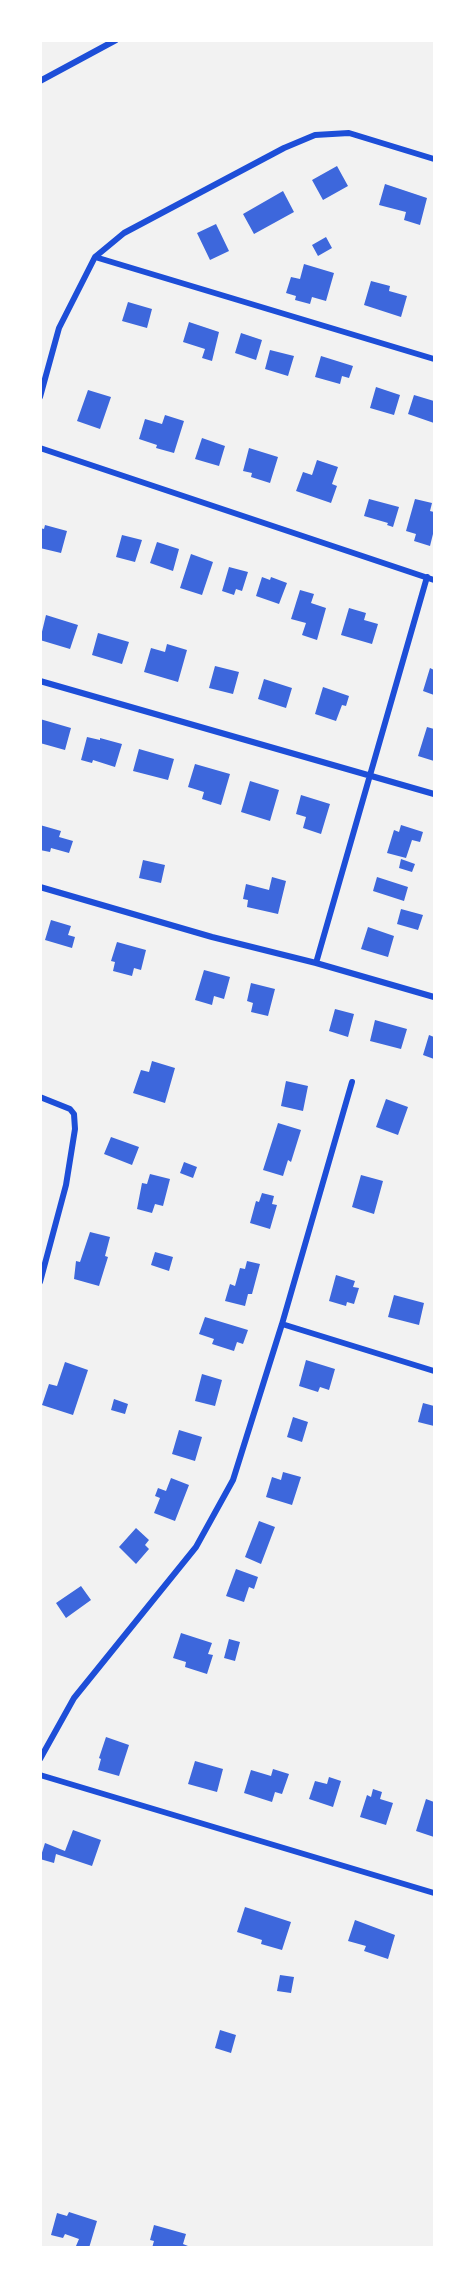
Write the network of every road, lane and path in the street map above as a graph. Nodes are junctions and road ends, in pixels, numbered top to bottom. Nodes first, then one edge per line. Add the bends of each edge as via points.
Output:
1 (116, 40) edge
2 (40, 81) edge
3 (435, 159) edge
4 (95, 257) junction
5 (435, 359) edge
6 (40, 397) edge
7 (40, 448) edge
8 (427, 577) junction
9 (435, 580) edge
10 (40, 681) edge
11 (370, 776) junction
12 (435, 794) edge
13 (40, 887) edge
14 (316, 963) junction
15 (435, 997) edge
16 (352, 1082) dead end
17 (40, 1097) edge
18 (40, 1282) edge
19 (282, 1324) junction
20 (435, 1371) edge
21 (40, 1759) edge
22 (40, 1775) edge
23 (435, 1893) edge

1 - 2 street
3 - 4 street via 349,133 315,135 124,233
4 - 5 street
4 - 6 street via 59,328
7 - 8 street
8 - 9 street
8 - 11 street
10 - 11 street
11 - 12 street
11 - 14 street
13 - 14 street
14 - 15 street
16 - 19 street
17 - 18 street via 70,1108 75,1129 66,1185
19 - 20 street
19 - 21 street via 233,1480 196,1547 74,1698
22 - 23 street

